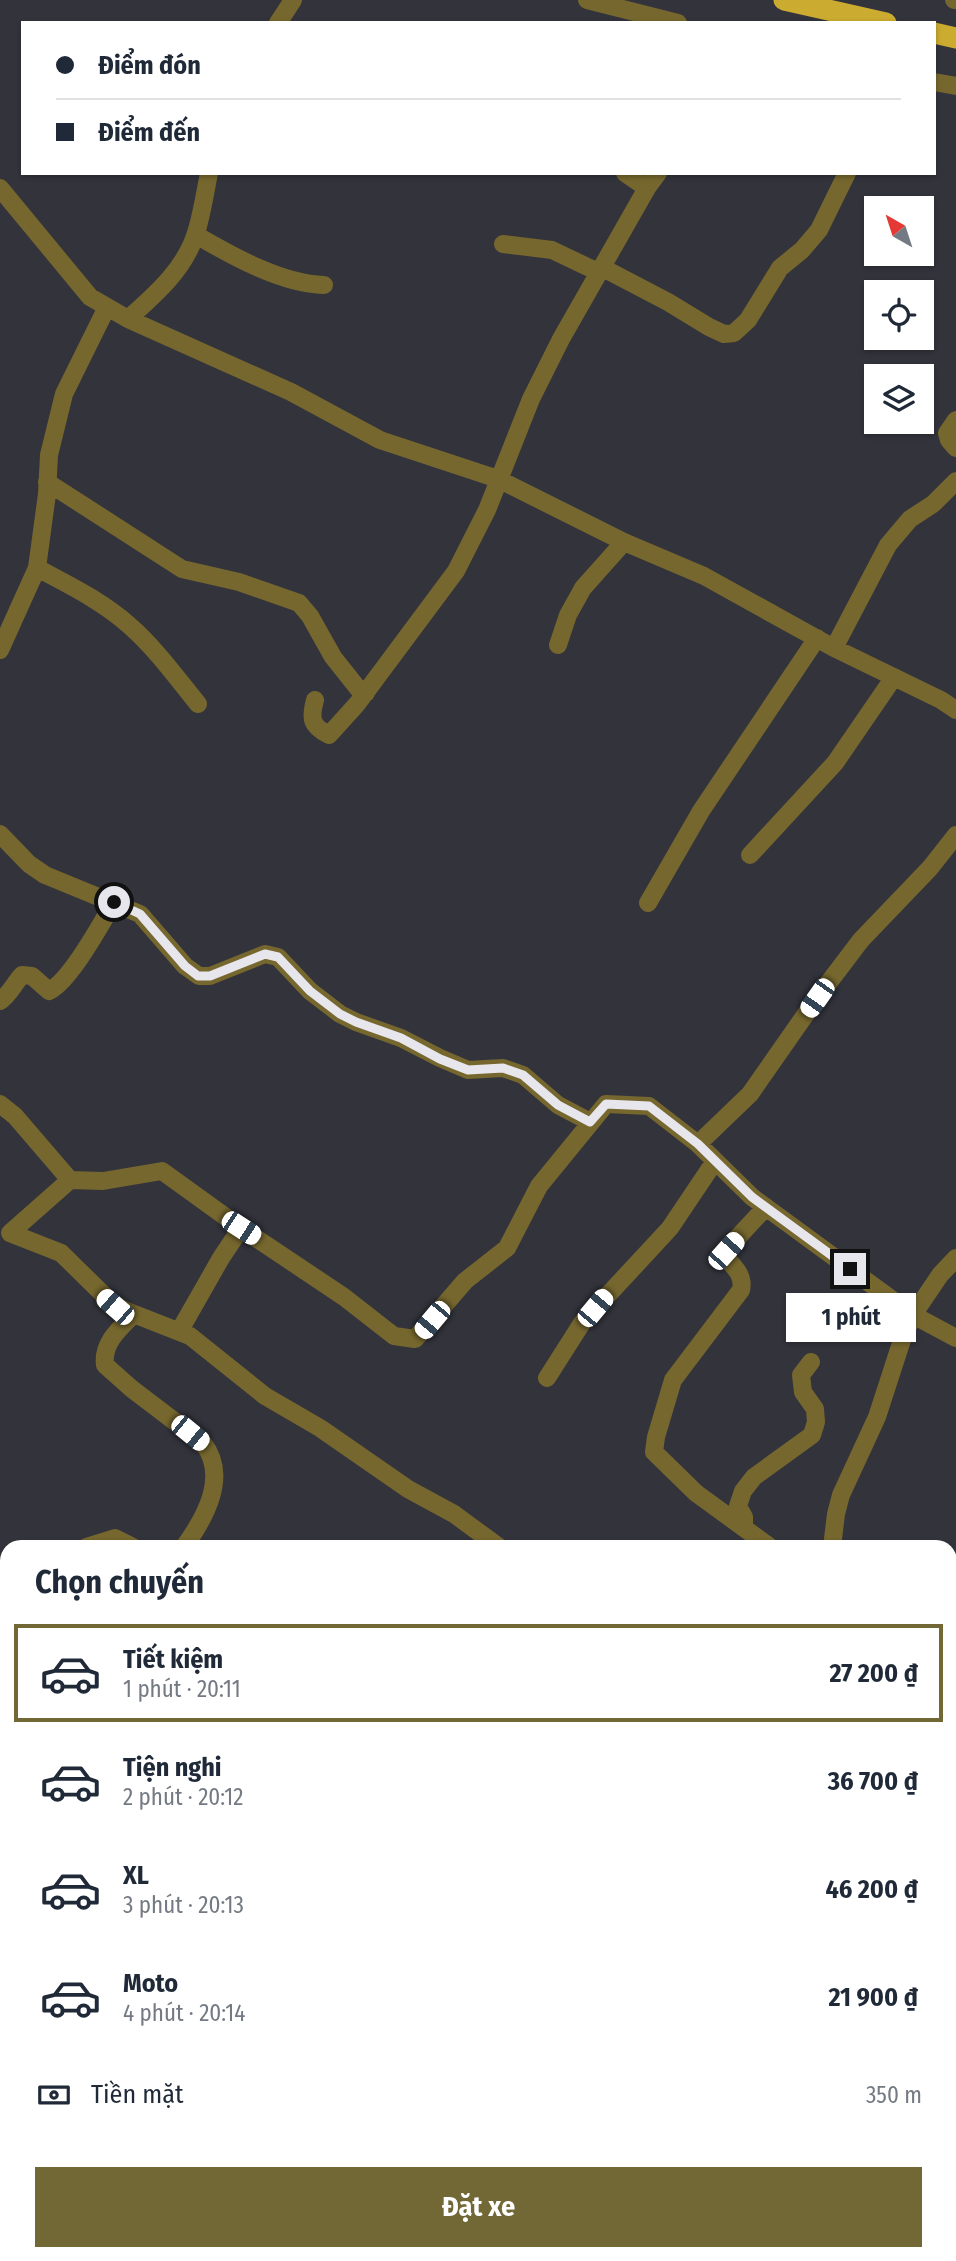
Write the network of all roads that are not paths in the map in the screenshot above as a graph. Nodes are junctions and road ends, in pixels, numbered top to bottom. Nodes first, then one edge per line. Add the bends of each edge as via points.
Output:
1 (293, 0) edge
2 (587, 0) edge
3 (783, 0) edge
4 (279, 21) edge
5 (670, 21) edge
6 (877, 21) edge
7 (936, 33) edge
8 (956, 38) edge
9 (936, 82) edge
10 (956, 86) edge
11 (209, 175) edge
12 (628, 175) edge
13 (657, 175) edge
14 (846, 175) edge
15 (0, 188) edge
16 (647, 188) junction
17 (196, 235) junction
18 (503, 244) dead end
19 (600, 270) junction
20 (324, 285) dead end
21 (107, 307) junction
22 (128, 319) junction
23 (956, 420) edge
24 (956, 449) edge
25 (498, 479) junction
26 (956, 481) edge
27 (47, 482) junction
28 (624, 542) junction
29 (37, 568) junction
30 (817, 638) junction
31 (558, 645) dead end
32 (834, 648) junction
33 (0, 650) edge
34 (894, 677) junction
35 (366, 693) junction
36 (315, 700) dead end
37 (198, 704) dead end
38 (956, 710) edge
39 (0, 834) edge
40 (956, 835) edge
41 (750, 855) dead end
42 (114, 902) junction
43 (648, 903) dead end
44 (0, 1001) edge
45 (0, 1104) edge
46 (590, 1122) junction
47 (698, 1144) junction
48 (715, 1161) junction
49 (70, 1180) junction
50 (766, 1207) junction
51 (241, 1228) junction
52 (956, 1258) edge
53 (134, 1314) junction
54 (913, 1315) junction
55 (180, 1330) junction
56 (956, 1338) edge
57 (810, 1363) dead end
58 (547, 1378) dead end
59 (744, 1528) junction
60 (189, 1540) edge
61 (489, 1540) edge
62 (760, 1540) edge
63 (833, 1540) edge

1 - 4 street
2 - 5 street
3 - 6 highway
7 - 8 highway
9 - 10 street
11 - 17 street
12 - 16 street
13 - 16 street
14 - 19 street via 819,230 780,268 748,320 734,333 709,327
15 - 21 street via 90,297
16 - 19 street
17 - 20 street via 291,281
17 - 22 street via 164,287
18 - 19 street via 552,250
19 - 25 street via 531,399
21 - 22 street
21 - 27 street via 64,394
22 - 25 street via 291,392 380,440
23 - 24 street via 947,433
25 - 28 street
25 - 35 street via 456,571
26 - 32 street via 888,545
27 - 29 street
27 - 35 street via 182,569 299,603 333,657
28 - 30 street via 704,576
28 - 31 street via 583,588
29 - 33 street
29 - 37 street via 130,626
30 - 32 street
30 - 43 street via 701,811
32 - 34 street
34 - 38 street
34 - 41 street via 835,763
35 - 36 street via 329,735 317,729 311,716
39 - 42 street via 37,870
40 - 47 street via 861,940 750,1094
42 - 44 street via 56,987 49,991 32,976 22,975
42 - 46 street via 140,914 198,976 210,976 265,954 278,957 340,1014 468,1070 503,1068 523,1075 558,1105
45 - 49 street
46 - 47 street via 606,1104 649,1106
46 - 51 street via 540,1186 507,1248 464,1281 415,1339 394,1336
47 - 48 street
48 - 50 street
48 - 58 street via 670,1228 582,1323
49 - 51 street via 103,1181 162,1171
49 - 53 street via 9,1233 61,1253 115,1307
50 - 54 street
50 - 59 street via 726,1251 742,1281 741,1290 673,1380 654,1452 696,1493
51 - 55 street
52 - 54 street
53 - 55 street
53 - 60 street via 107,1346 105,1365 212,1455 216,1472 203,1518
54 - 56 street
54 - 63 street via 877,1417 841,1496
55 - 61 street via 265,1396
57 - 59 street via 801,1375 803,1392 815,1409 812,1434 754,1477 743,1491 738,1506
59 - 62 street

